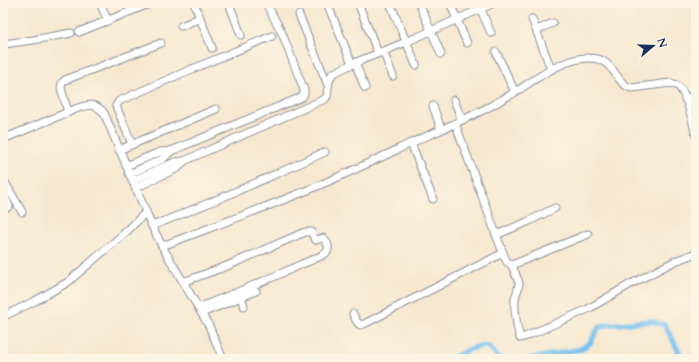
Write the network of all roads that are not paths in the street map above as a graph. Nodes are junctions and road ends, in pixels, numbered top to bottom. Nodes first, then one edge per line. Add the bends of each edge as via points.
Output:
1 (100, 3) edge
2 (151, 3) edge
3 (194, 3) edge
4 (229, 3) edge
5 (266, 3) edge
6 (326, 3) edge
7 (358, 3) edge
8 (390, 3) edge
9 (419, 3) edge
10 (450, 3) edge
11 (494, 3) edge
12 (137, 6) edge
13 (479, 6) edge
14 (299, 15) dead end
15 (200, 18) junction
16 (457, 19) junction
17 (532, 19) dead end
18 (108, 21) junction
19 (553, 23) dead end
20 (182, 26) dead end
21 (537, 30) junction
22 (430, 31) junction
23 (79, 32) dead end
24 (71, 33) dead end
25 (491, 33) dead end
26 (241, 34) dead end
27 (272, 36) dead end
28 (406, 42) junction
29 (161, 43) dead end
30 (468, 43) dead end
31 (3, 44) edge
32 (212, 48) dead end
33 (381, 52) junction
34 (496, 52) dead end
35 (441, 54) dead end
36 (354, 63) junction
37 (416, 65) dead end
38 (551, 69) junction
39 (393, 76) dead end
40 (328, 86) junction
41 (365, 88) dead end
42 (515, 92) junction
43 (696, 94) edge
44 (685, 99) junction
45 (454, 100) dead end
46 (433, 106) dead end
47 (216, 109) dead end
48 (68, 112) junction
49 (462, 120) junction
50 (455, 123) junction
51 (441, 130) junction
52 (696, 136) edge
53 (3, 139) edge
54 (411, 143) junction
55 (132, 144) junction
56 (119, 150) junction
57 (171, 151) junction
58 (325, 152) dead end
59 (126, 166) junction
60 (129, 174) junction
61 (3, 179) edge
62 (134, 185) junction
63 (3, 193) edge
64 (433, 199) dead end
65 (555, 208) dead end
66 (3, 210) edge
67 (22, 212) dead end
68 (146, 212) junction
69 (152, 226) junction
70 (588, 234) dead end
71 (496, 235) junction
72 (162, 246) junction
73 (503, 253) junction
74 (696, 253) edge
75 (512, 265) junction
76 (183, 282) junction
77 (256, 291) dead end
78 (240, 298) junction
79 (244, 306) dead end
80 (200, 310) junction
81 (353, 314) dead end
82 (6, 315) dead end
83 (221, 358) edge

1 - 18 street
2 - 12 street
3 - 15 street
4 - 26 street
5 - 57 street via 282,33 304,94
6 - 36 street
7 - 33 street
8 - 28 street
9 - 22 street
10 - 16 street
11 - 13 street
12 - 18 street
13 - 16 street
13 - 25 street
14 - 40 street
15 - 20 street
15 - 32 street
16 - 22 street
16 - 30 street
17 - 21 street
18 - 23 street
19 - 21 street
21 - 38 street
22 - 28 street
22 - 35 street
24 - 31 street
27 - 55 street via 119,101 116,106
28 - 33 street
28 - 37 street
29 - 48 street via 65,80 61,88
33 - 36 street
33 - 39 street
34 - 42 street
36 - 40 street via 332,74
36 - 41 street
38 - 42 street
38 - 44 street via 580,59 599,59 628,87 675,84
40 - 62 street via 328,96 325,99 184,161 175,162
42 - 49 street
43 - 44 street
44 - 52 street
45 - 49 street
46 - 51 street
47 - 55 street
48 - 53 street
48 - 56 street via 85,106 96,106 104,113
49 - 50 street
50 - 51 street
50 - 71 street
51 - 54 street
54 - 64 street
54 - 72 street via 304,192
55 - 56 street
56 - 59 street
57 - 59 street via 160,152
57 - 60 street via 163,159
58 - 69 street
59 - 60 street
60 - 62 street
61 - 67 street
62 - 68 street
63 - 66 street via 9,206
65 - 71 street
68 - 69 street
68 - 82 street via 68,282
69 - 72 street
70 - 75 street
71 - 73 street
72 - 76 street
73 - 75 street via 507,262
73 - 81 street via 364,324 356,322
74 - 75 street via 675,261 588,309 522,338 519,336 515,308 519,283
76 - 80 street
76 - 80 street via 305,232 312,232 316,240 326,240 328,250 318,257
77 - 78 street
78 - 79 street
78 - 80 street
80 - 83 street

